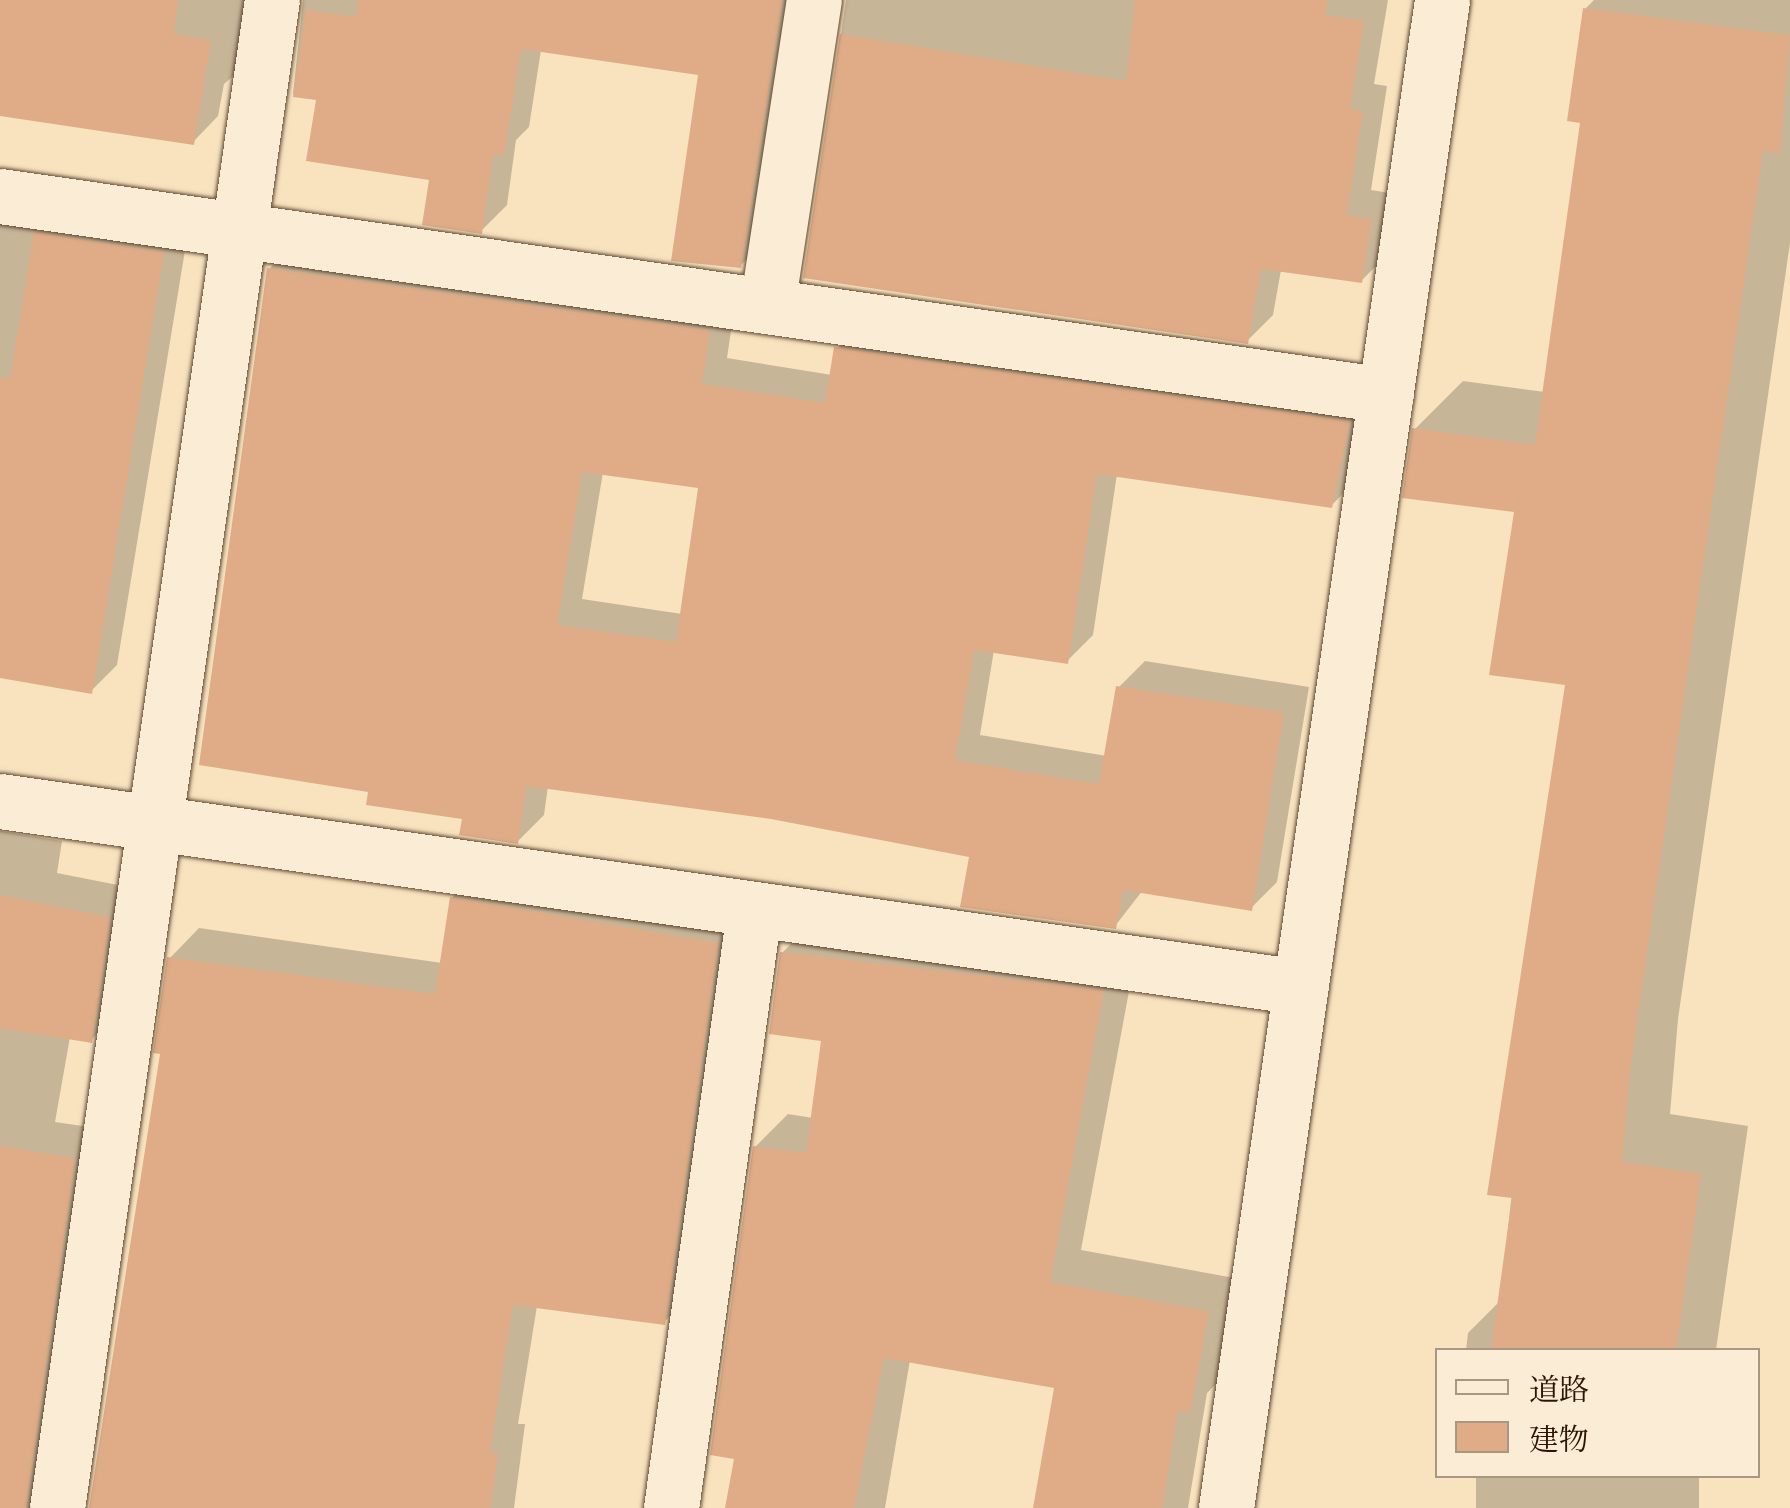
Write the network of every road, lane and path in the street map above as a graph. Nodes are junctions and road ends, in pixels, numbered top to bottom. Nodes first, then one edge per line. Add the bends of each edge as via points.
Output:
1 (272, 0) edge
2 (814, 0) edge
3 (1442, 0) edge
4 (0, 196) edge
5 (241, 232) junction
6 (767, 306) junction
7 (1386, 395) junction
8 (0, 800) edge
9 (157, 824) junction
10 (754, 911) junction
11 (1300, 987) junction
12 (57, 1508) edge
13 (670, 1508) edge
14 (1226, 1508) edge

1 - 5 street
2 - 6 street
3 - 7 street
4 - 5 street
5 - 6 street
5 - 9 street
6 - 7 street
7 - 11 street
8 - 9 street
9 - 10 street
9 - 12 street
10 - 11 street
10 - 13 street
11 - 14 street

